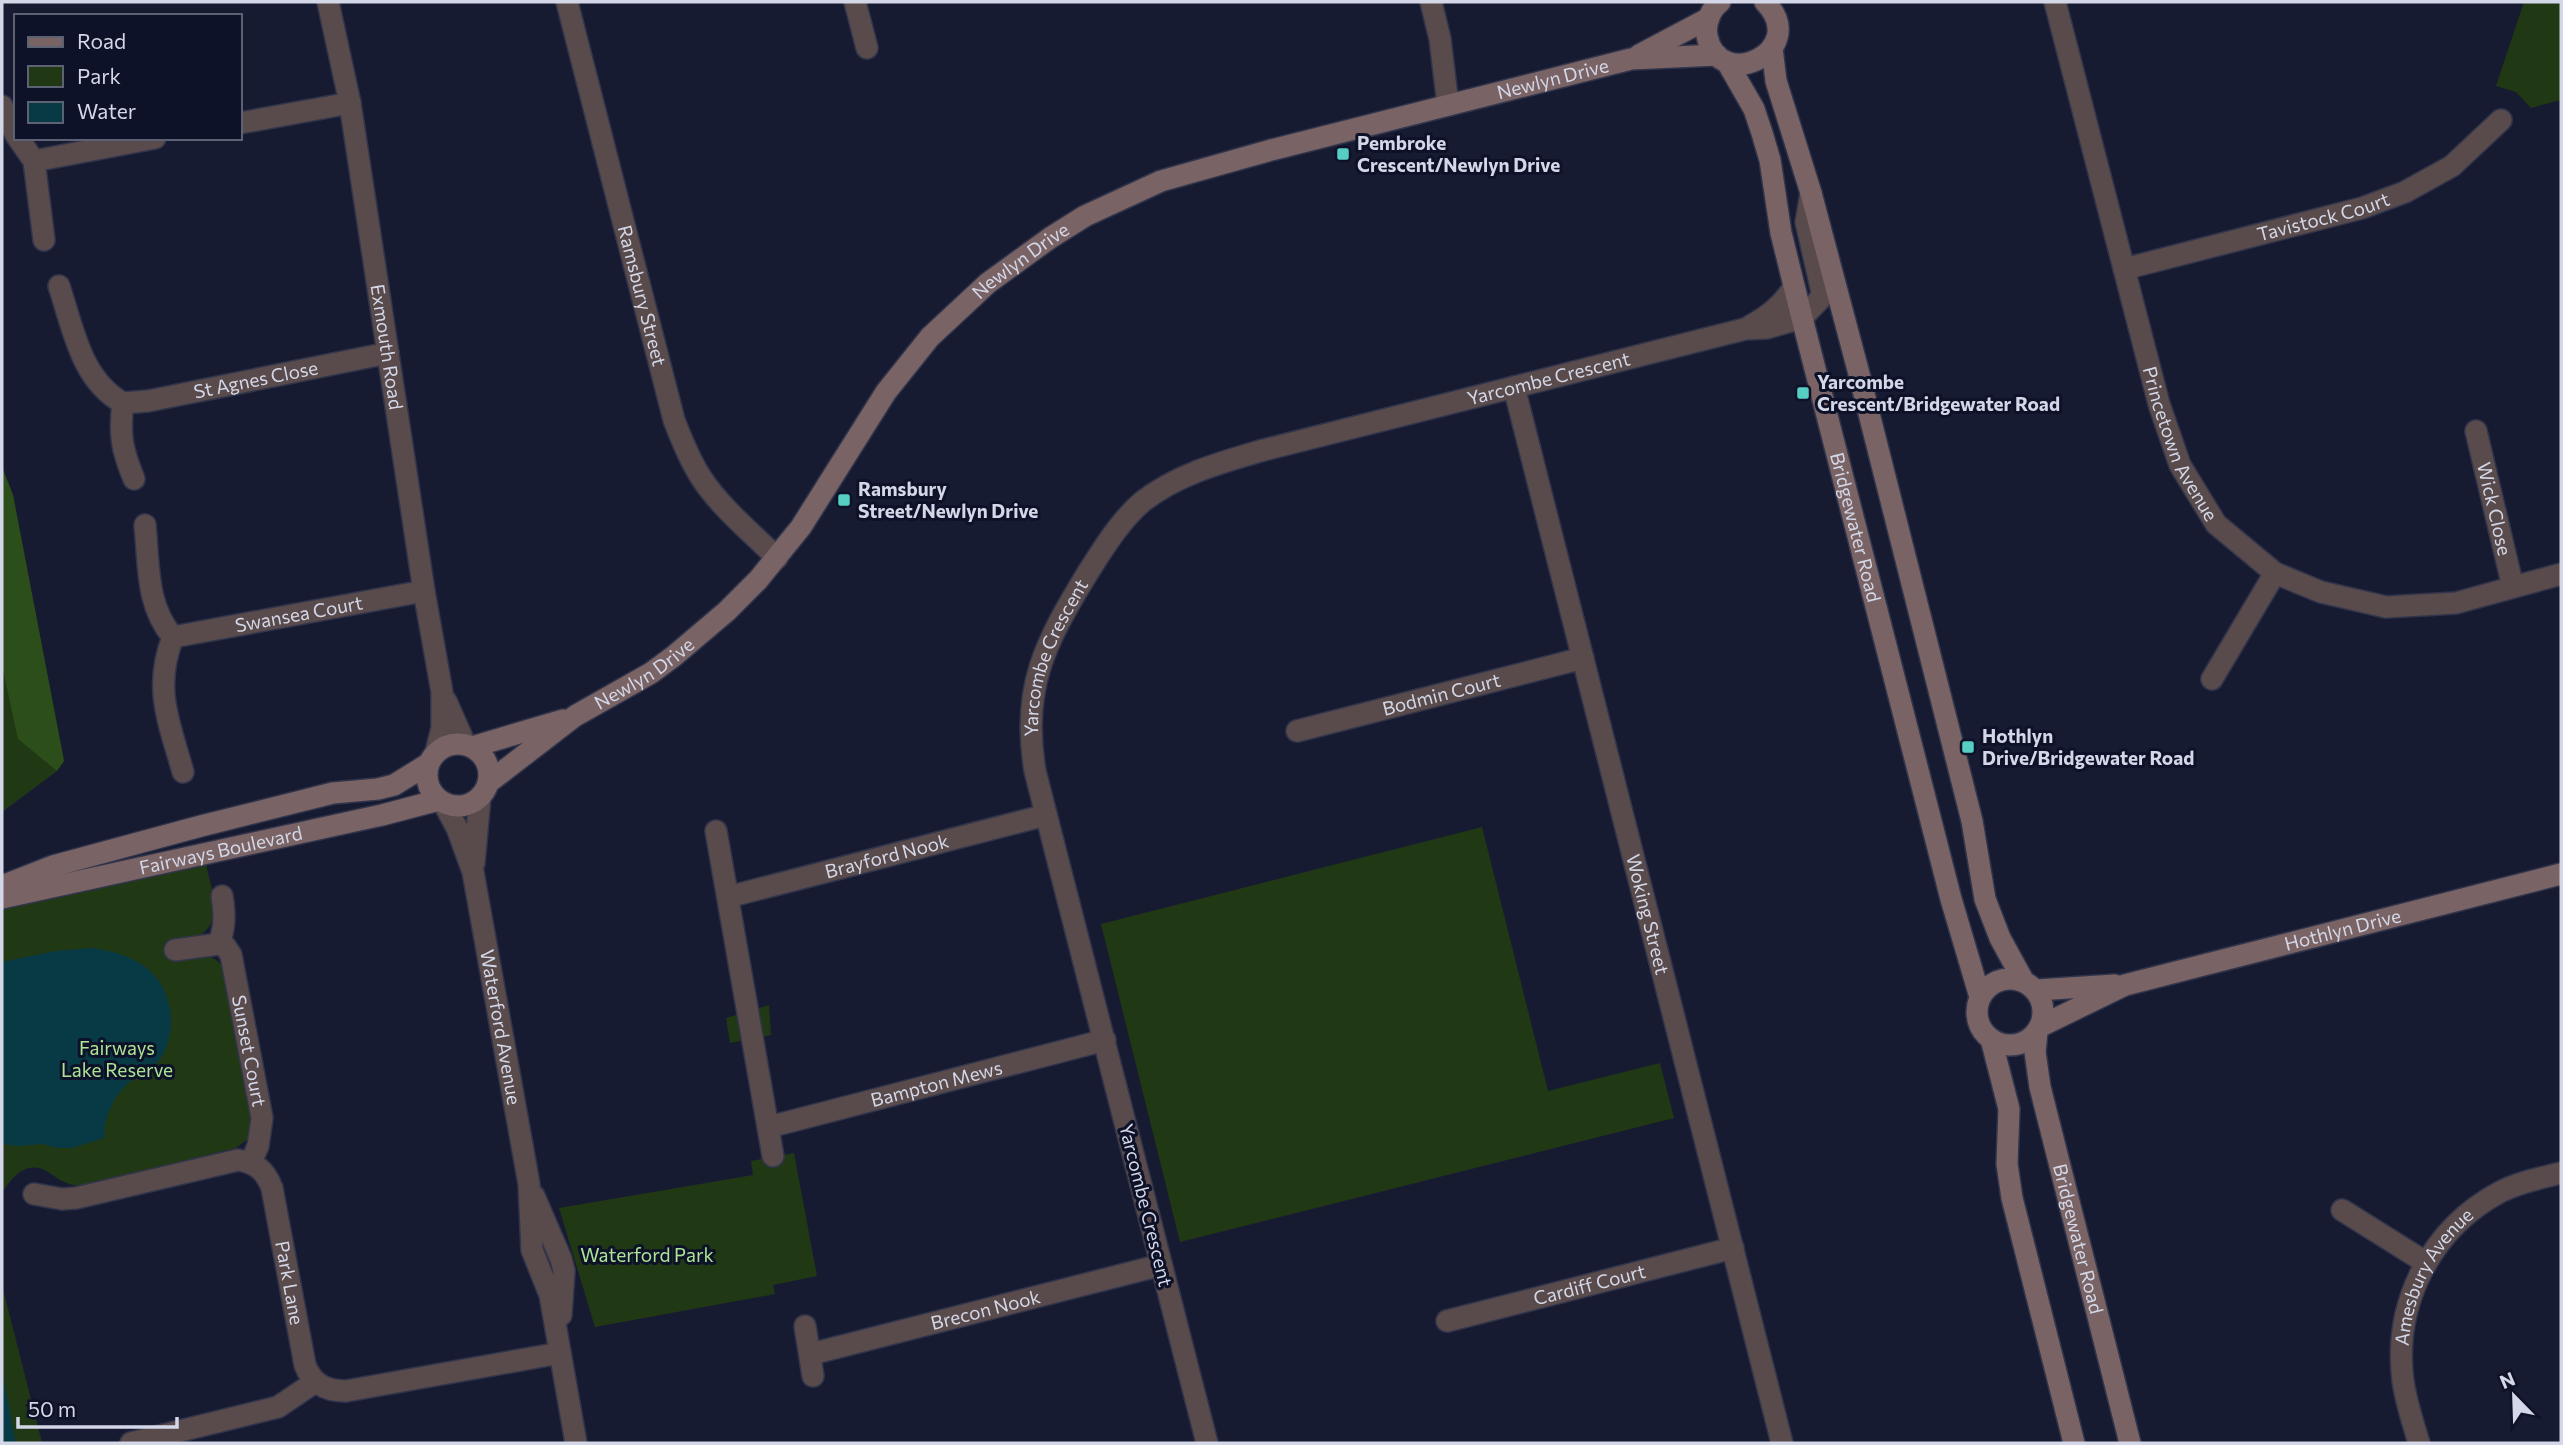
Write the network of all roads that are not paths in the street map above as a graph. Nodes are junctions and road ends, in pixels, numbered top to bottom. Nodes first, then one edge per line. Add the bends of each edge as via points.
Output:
1 (328, 2) edge
2 (567, 2) edge
3 (855, 2) edge
4 (1431, 2) edge
5 (1765, 2) edge
6 (2055, 2) edge
7 (1714, 7) edge
8 (867, 48) dead end
9 (1772, 48) junction
10 (1722, 58) junction
11 (1631, 59) junction
12 (350, 103) junction
13 (1457, 103) junction
14 (2, 106) edge
15 (2501, 120) dead end
16 (242, 123) edge
17 (14, 131) edge
18 (19, 140) edge
19 (144, 140) edge
20 (34, 160) junction
21 (1811, 193) junction
22 (44, 240) dead end
23 (2124, 269) junction
24 (59, 286) dead end
25 (1794, 287) junction
26 (1802, 318) junction
27 (1745, 329) junction
28 (388, 354) junction
29 (1514, 387) junction
30 (123, 403) junction
31 (2476, 432) dead end
32 (134, 479) dead end
33 (145, 525) dead end
34 (777, 558) junction
35 (2274, 573) junction
36 (2561, 574) edge
37 (2513, 587) junction
38 (424, 591) junction
39 (173, 637) junction
40 (1583, 658) junction
41 (2212, 679) dead end
42 (442, 692) junction
43 (575, 716) junction
44 (1297, 731) dead end
45 (468, 746) junction
46 (432, 758) junction
47 (183, 772) dead end
48 (484, 790) junction
49 (441, 801) junction
50 (1046, 815) junction
51 (716, 831) dead end
52 (473, 872) junction
53 (2561, 874) edge
54 (2, 886) edge
55 (222, 896) dead end
56 (728, 897) junction
57 (2, 898) edge
58 (219, 944) junction
59 (175, 950) dead end
60 (2030, 985) junction
61 (2125, 985) junction
62 (1980, 997) junction
63 (2039, 1029) junction
64 (1991, 1039) junction
65 (1105, 1040) junction
66 (769, 1126) junction
67 (773, 1156) dead end
68 (251, 1162) junction
69 (2561, 1173) edge
70 (34, 1194) dead end
71 (2342, 1210) dead end
72 (1732, 1248) junction
73 (2426, 1262) junction
74 (1161, 1265) junction
75 (1447, 1321) dead end
76 (805, 1326) dead end
77 (559, 1344) junction
78 (811, 1354) junction
79 (813, 1376) dead end
80 (315, 1382) junction
81 (131, 1443) edge
82 (576, 1443) edge
83 (1207, 1443) edge
84 (1782, 1443) edge
85 (2074, 1443) edge
86 (2130, 1443) edge
87 (2419, 1443) edge

1 - 12 street, Exmouth Road
2 - 34 street, Ramsbury Street via 674,420 703,481
3 - 8 street
4 - 13 street
5 - 9 street via 1778,28
6 - 23 street, Princetown Avenue
7 - 10 street, Bridgewater Road via 1707,35
7 - 11 street, Newlyn Drive via 1679,35
9 - 10 street, Newlyn Drive via 1757,61 1737,64
9 - 21 street via 1776,81
10 - 11 street, Newlyn Drive
10 - 25 street, Bridgewater Road via 1743,85 1762,133
11 - 13 street, Newlyn Drive
12 - 16 street
12 - 28 street, Exmouth Road
13 - 34 street, Newlyn Drive via 1197,169 1122,198 1050,238 977,292 907,363
14 - 17 street
15 - 23 street, Tavistock Court via 2452,166 2394,196
18 - 20 street
19 - 20 street
20 - 22 street
21 - 26 street via 1806,222 1822,292
21 - 60 street via 1976,835 1985,899 2000,938
23 - 35 street, Princetown Avenue via 2180,465 2216,524
24 - 30 street via 90,372 109,396
25 - 26 street, Bridgewater Road
25 - 27 street, Yarcombe Crescent via 1768,316
26 - 27 street, Yarcombe Crescent
26 - 62 street, Bridgewater Road
27 - 29 street, Yarcombe Crescent
28 - 30 street, St Agnes Close
28 - 38 street, Exmouth Road
29 - 40 street, Woking Street
29 - 50 street, Yarcombe Crescent via 1217,463 1143,502 1108,540 1048,641 1039,666 1032,695 1031,747
30 - 32 street via 121,444
31 - 37 street, Wick Close
33 - 39 street via 152,600 158,618
34 - 43 street, Newlyn Drive via 727,611 674,656
35 - 37 street, Princetown Avenue via 2321,592 2386,607 2456,604
35 - 41 street
36 - 37 street, Princetown Avenue
38 - 39 street, Swansea Court
38 - 42 street, Exmouth Road
39 - 47 street via 164,660 163,687
40 - 44 street, Bodmin Court
40 - 72 street, Woking Street
42 - 45 street, Exmouth Road
42 - 46 street, Exmouth Road via 442,728
43 - 45 street, Newlyn Drive
43 - 48 street, Newlyn Drive
45 - 46 street via 454,744
45 - 48 street via 486,762 489,773
46 - 49 street via 428,784
46 - 54 street, Fairways Boulevard via 394,785 333,793 201,826 62,863
48 - 49 street via 462,806
48 - 52 street, Waterford Avenue
49 - 52 street, Waterford Avenue
49 - 57 street, Fairways Boulevard
50 - 56 street, Brayford Nook
50 - 65 street, Yarcombe Crescent
51 - 56 street
52 - 77 street, Waterford Avenue via 529,1184 532,1250 550,1295
53 - 61 street, Hothlyn Drive
55 - 58 street via 226,916
56 - 66 street
58 - 59 street
58 - 68 street, Sunset Court via 225,946 234,964 260,1105 261,1131
60 - 61 street, Hothlyn Drive
60 - 62 street via 2013,978 1993,983
60 - 63 street via 2044,1007
61 - 63 street, Hothlyn Drive
62 - 64 street via 1978,1020
63 - 64 street via 2020,1044
63 - 86 street, Bridgewater Road via 2035,1052 2040,1087
64 - 85 street via 2008,1109 2012,1198
65 - 66 street, Bampton Mews
65 - 74 street, Yarcombe Crescent
66 - 67 street
68 - 70 street via 226,1161 76,1198
68 - 80 street, Park Lane via 268,1177 272,1188 302,1353 308,1375
69 - 73 street, Amesbury Avenue via 2501,1191 2469,1212
71 - 73 street
72 - 75 street, Cardiff Court
72 - 84 street, Woking Street
73 - 87 street, Amesbury Avenue via 2408,1303 2402,1349 2403,1381
74 - 78 street, Brecon Nook
74 - 83 street, Yarcombe Crescent
76 - 78 street
77 - 80 street via 346,1391
77 - 82 street, Waterford Avenue
78 - 79 street
80 - 81 street via 278,1407

